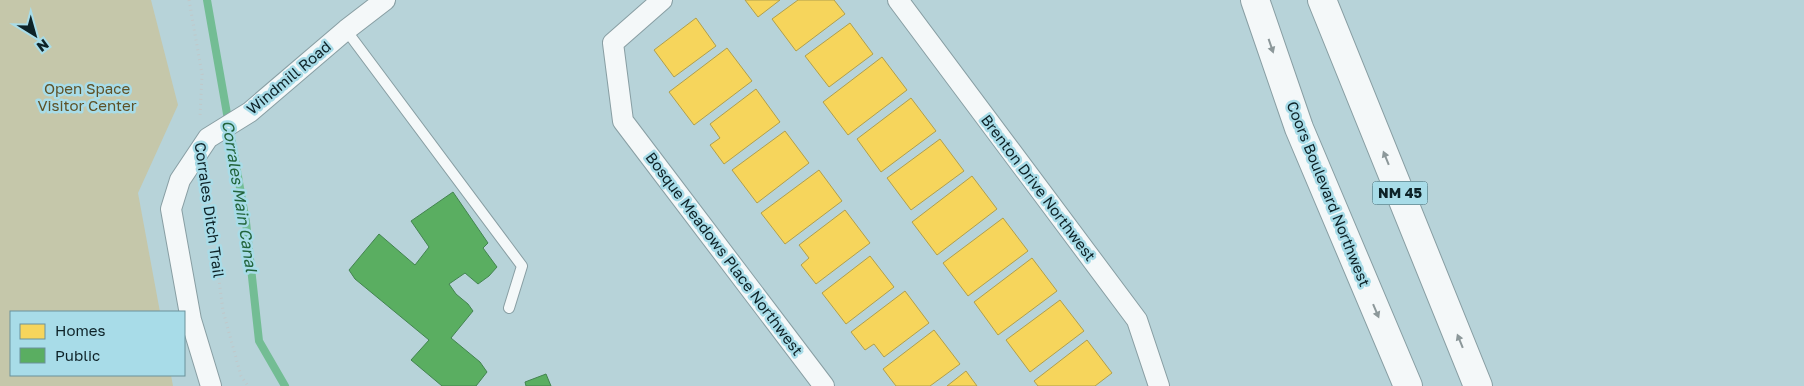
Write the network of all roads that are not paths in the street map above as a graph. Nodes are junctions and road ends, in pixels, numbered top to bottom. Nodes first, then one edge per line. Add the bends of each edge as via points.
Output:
1 (385, 0) edge
2 (662, 0) edge
3 (898, 0) edge
4 (1255, 0) edge
5 (1322, 0) edge
6 (346, 30) junction
7 (509, 308) dead end
8 (207, 385) edge
9 (824, 386) edge
10 (1159, 386) edge
11 (1408, 386) edge
12 (1478, 386) edge

1 - 6 street, Windmill Road
2 - 9 street, Bosque Meadows Place Northwest via 612,43 623,121
3 - 10 street, Brenton Drive Northwest via 1137,320
4 -> 11 main road, Coors Boulevard Northwest via 1299,128
12 -> 5 main road, NM 45
6 - 7 lane via 522,266
6 - 8 street, Windmill Road via 250,112 203,145 180,180 171,208 191,320

